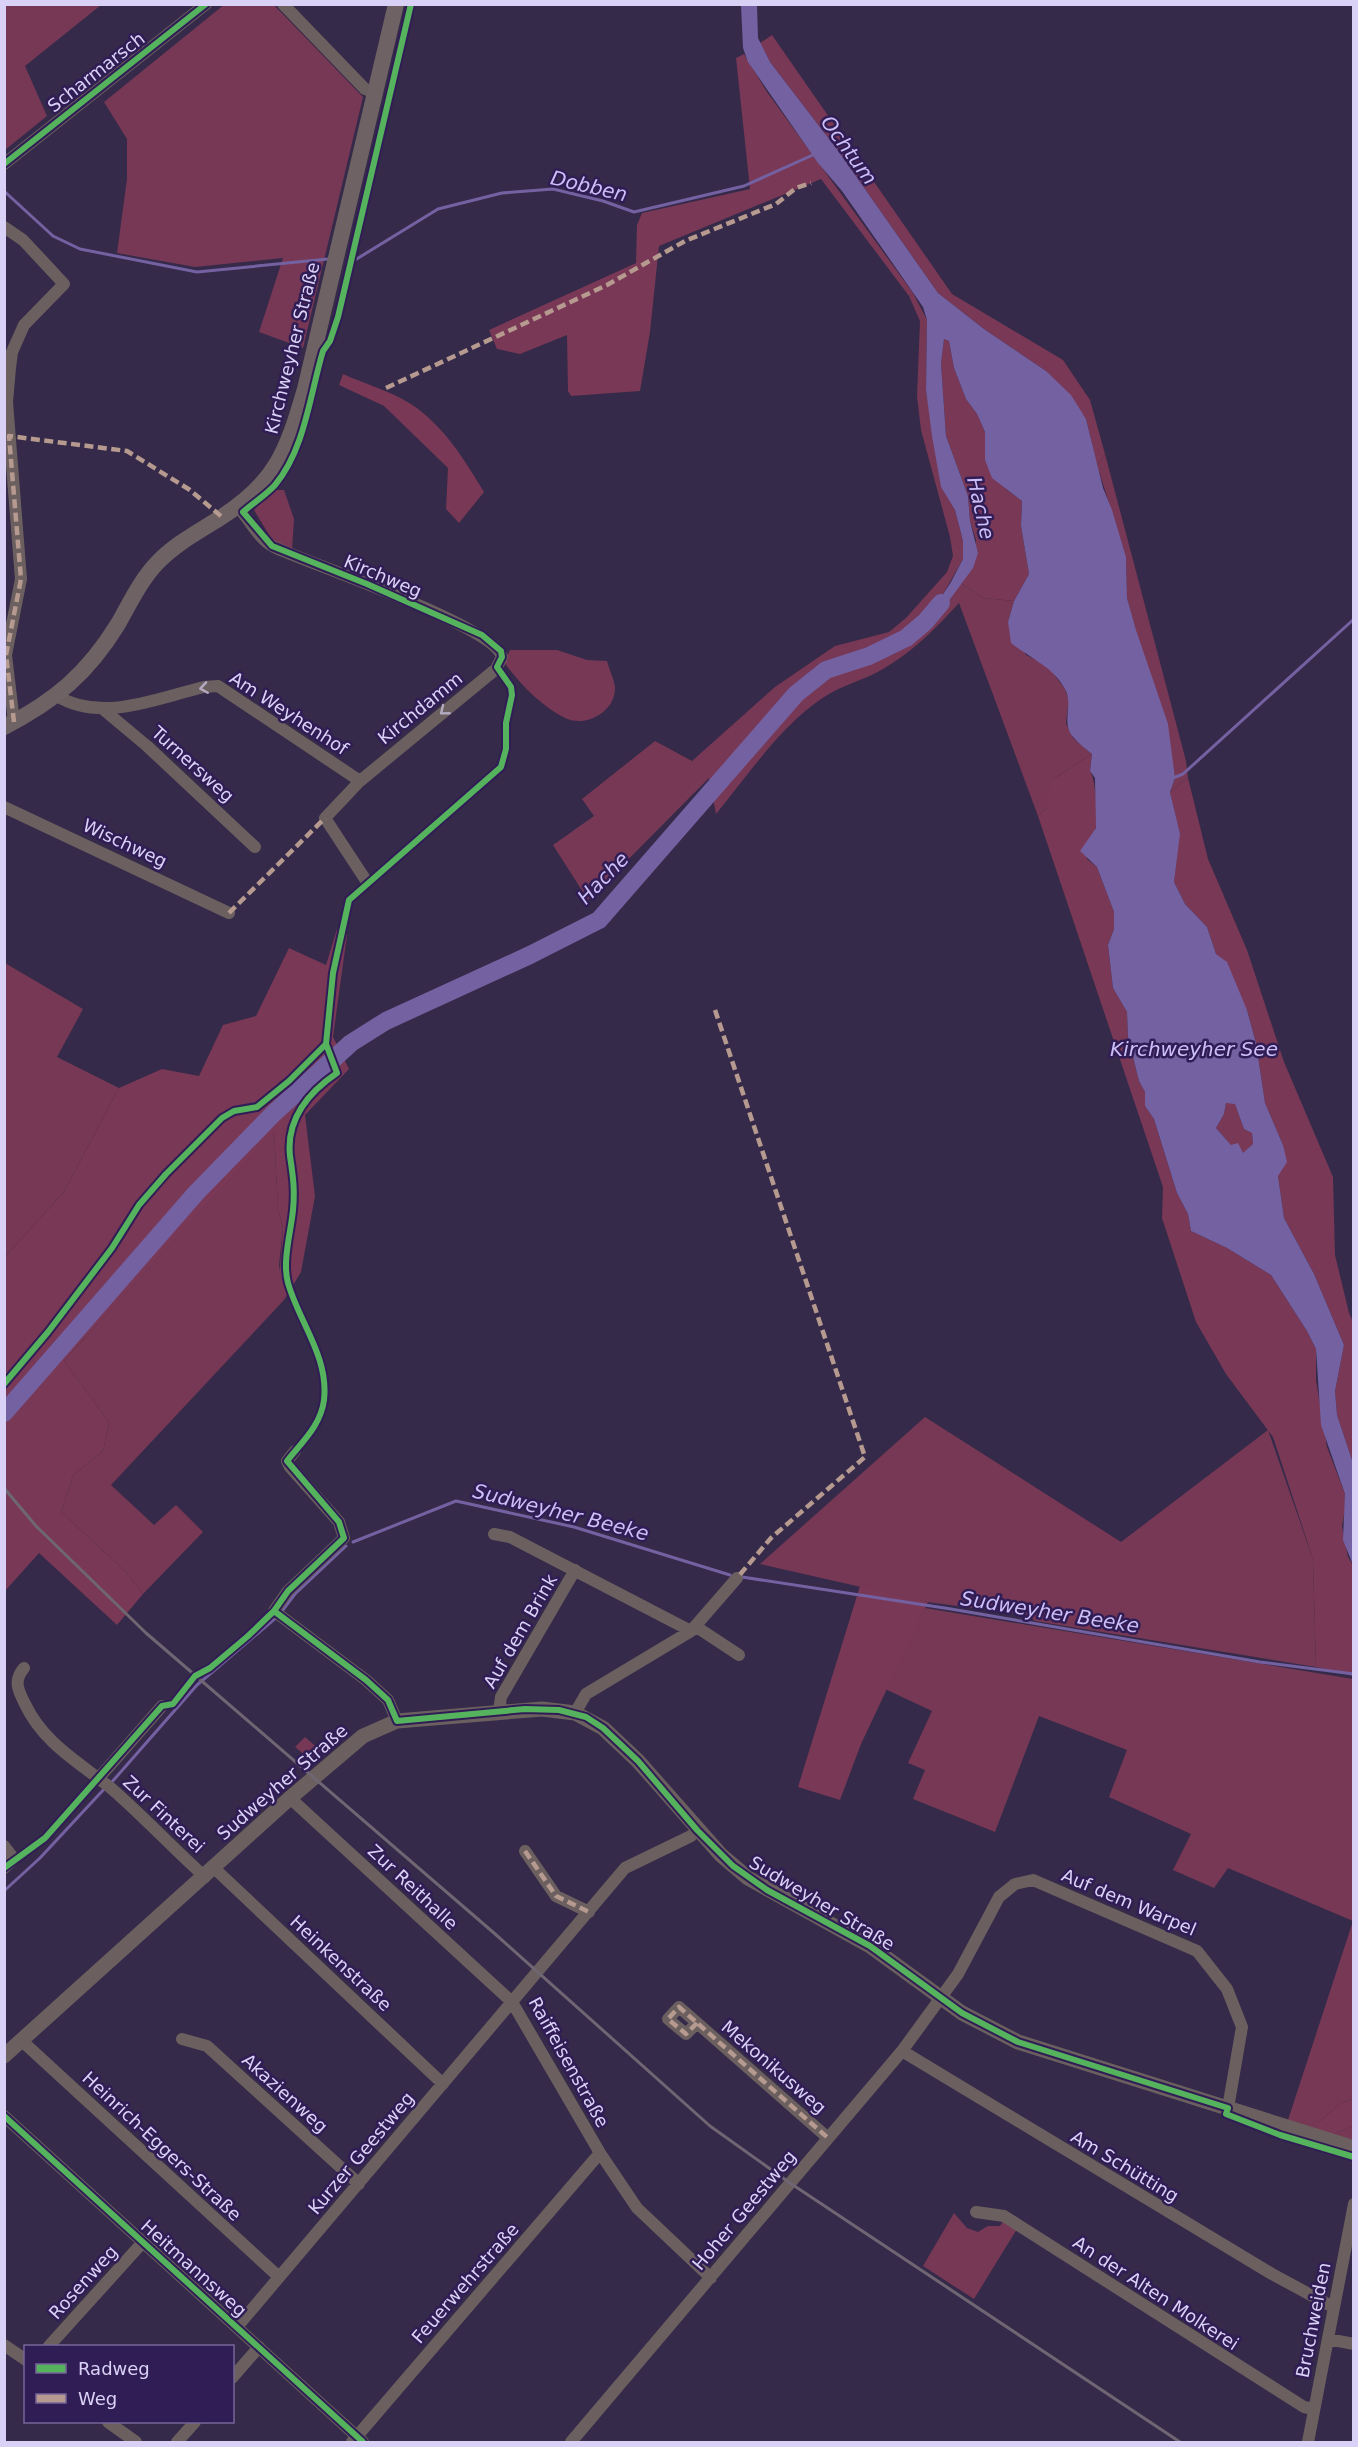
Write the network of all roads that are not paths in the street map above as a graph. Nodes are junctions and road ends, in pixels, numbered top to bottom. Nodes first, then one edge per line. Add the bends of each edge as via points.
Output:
1 (206, 4) edge
2 (283, 4) edge
3 (396, 4) edge
4 (375, 93) junction
5 (4, 164) edge
6 (4, 227) edge
7 (237, 506) junction
8 (490, 675) joint
9 (57, 696) junction
10 (104, 710) junction
11 (9, 724) edge
12 (360, 781) junction
13 (4, 807) edge
14 (255, 847) dead end
15 (367, 882) dead end
16 (229, 913) dead end
17 (296, 1451) dead end
18 (494, 1534) dead end
19 (575, 1570) junction
20 (737, 1578) dead end
21 (693, 1628) junction
22 (740, 1655) dead end
23 (24, 1668) dead end
24 (162, 1706) dead end
25 (499, 1711) junction
26 (575, 1713) junction
27 (397, 1721) junction
28 (98, 1779) junction
29 (290, 1798) junction
30 (697, 1830) junction
31 (4, 1846) edge
32 (525, 1851) dead end
33 (4, 1868) edge
34 (210, 1872) junction
35 (588, 1912) junction
36 (942, 1999) junction
37 (512, 2002) junction
38 (697, 2024) dead end
39 (182, 2039) dead end
40 (22, 2041) junction
41 (902, 2051) junction
42 (4, 2056) edge
43 (443, 2084) junction
44 (1228, 2108) junction
45 (4, 2116) edge
46 (828, 2138) junction
47 (1353, 2148) edge
48 (600, 2152) junction
49 (359, 2184) junction
50 (1353, 2204) edge
51 (976, 2212) dead end
52 (1351, 2224) edge
53 (143, 2242) junction
54 (279, 2277) junction
55 (711, 2278) junction
56 (1333, 2307) junction
57 (237, 2327) junction
58 (1328, 2339) junction
59 (1353, 2344) edge
60 (4, 2345) edge
61 (50, 2345) edge
62 (259, 2348) junction
63 (24, 2359) edge
64 (234, 2376) edge
65 (1314, 2409) junction
66 (111, 2423) edge
67 (193, 2423) edge
68 (357, 2441) edge
69 (136, 2442) edge
70 (177, 2442) edge
71 (571, 2442) edge
72 (1308, 2442) edge

1 - 5 street, Scharmarsch
2 - 4 street via 365,89
3 - 4 main road, Kirchweyher Straße
4 - 7 main road, Kirchweyher Straße via 288,446 266,481
6 - 11 street via 23,240 64,284 24,325 12,352 7,402 21,579 6,655
7 - 8 street, Kirchweg via 272,546 482,635 501,651 502,657
7 - 9 main road, Kirchweyher Straße via 157,563 86,667
8 -> 12 street, Kirchdamm
9 - 10 street, Am Weyhenhof via 82,708
9 - 11 main road, Kirchweyher Straße
12 -> 10 street, Am Weyhenhof via 219,686
10 - 14 street, Turnersweg
12 - 15 street, Kirchdamm via 325,818
13 - 16 street, Wischweg
17 - 27 street via 287,1461 290,1467 339,1522 344,1538 288,1591 278,1614 366,1680 388,1700
18 - 19 street, Auf dem Brink via 510,1537
19 - 21 street, Auf dem Brink
19 - 25 street, Auf dem Brink via 501,1697
20 - 21 street
21 - 22 street, Auf dem Brink
21 - 26 street via 586,1694
23 - 28 street, Zur Finterei via 16,1685 30,1715 45,1737
24 - 28 street
25 - 26 street, Sudweyher Straße via 542,1709
25 - 27 street, Sudweyher Straße
26 - 30 street, Sudweyher Straße via 603,1728 638,1761
27 - 29 street, Sudweyher Straße via 363,1736
28 - 34 street, Zur Finterei
29 - 34 street, Sudweyher Straße
29 - 37 street, Zur Reithalle
30 - 35 street, Raiffeisenstraße via 625,1868
30 - 36 street, Sudweyher Straße via 748,1878 870,1946
31 - 33 street via 14,1859
32 - 35 street via 556,1896
34 - 40 street, Sudweyher Straße
34 - 43 street, Heinkenstraße
35 - 37 street, Raiffeisenstraße
36 - 41 street, Hoher Geestweg
36 - 44 street, Sudweyher Straße via 1002,2036
36 - 44 street, Auf dem Warpel via 999,1897 1015,1884 1033,1880 1197,1951 1227,1989 1242,2027
37 - 43 street, Kurzer Geestweg
37 - 48 street, Raiffeisenstraße
38 - 46 street, Mekonikusweg
39 - 49 street, Akazienweg via 207,2046
40 - 42 street, Sudweyher Straße
40 - 54 street, Heinrich-Eggers-Straße
41 - 46 street, Hoher Geestweg
41 - 56 street, Am Schütting
43 - 49 street, Kurzer Geestweg
44 - 47 street, Sudweyher Straße
45 - 53 street, Heitmannsweg
46 - 55 street, Hoher Geestweg
48 - 55 street, Raiffeisenstraße via 637,2208
48 - 68 street, Feuerwehrstraße
49 - 54 street, Kurzer Geestweg
50 - 52 street, Bruchweiden
51 - 65 street, An der Alten Molkerei via 1004,2216 1194,2340 1304,2407
52 - 56 street, Bruchweiden
53 - 57 street, Heitmannsweg
53 - 61 street, Rosenweg
54 - 57 street, Kurzer Geestweg
55 - 71 street, Hoher Geestweg
56 - 58 street, Bruchweiden
57 - 62 street, Heitmannsweg
58 - 59 street
58 - 65 street, Bruchweiden
60 - 63 street
62 - 64 street
62 - 68 street, Heitmannsweg
65 - 72 street, Bruchweiden
66 - 69 street
67 - 70 street

